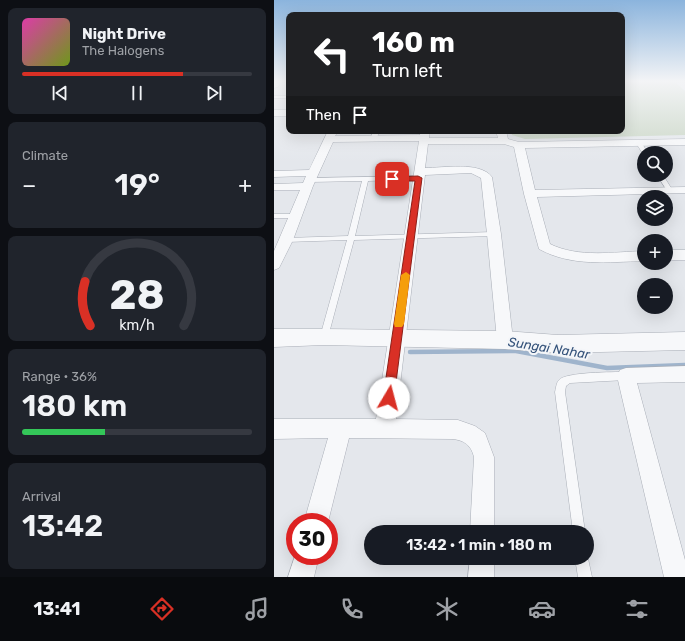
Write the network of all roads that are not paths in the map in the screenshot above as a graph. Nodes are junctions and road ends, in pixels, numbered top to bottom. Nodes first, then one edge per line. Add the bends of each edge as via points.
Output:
1 (286, 112) edge
2 (274, 113) edge
3 (331, 135) edge
4 (375, 135) edge
5 (502, 136) edge
6 (424, 137) edge
7 (639, 142) junction
8 (685, 142) edge
9 (519, 144) junction
10 (641, 146) edge
11 (274, 174) edge
12 (419, 175) junction
13 (310, 180) junction
14 (365, 180) junction
15 (274, 187) edge
16 (685, 190) edge
17 (673, 191) edge
18 (637, 192) edge
19 (530, 194) junction
20 (274, 216) edge
21 (295, 216) junction
22 (494, 234) junction
23 (411, 237) junction
24 (351, 238) junction
25 (286, 240) junction
26 (673, 255) edge
27 (685, 255) edge
28 (637, 256) edge
29 (274, 265) edge
30 (324, 336) junction
31 (274, 338) edge
32 (397, 338) junction
33 (505, 340) junction
34 (685, 341) edge
35 (685, 374) edge
36 (626, 376) junction
37 (341, 428) junction
38 (385, 428) junction
39 (274, 429) edge
40 (318, 513) edge
41 (482, 525) edge
42 (578, 525) edge
43 (304, 565) edge
44 (482, 565) edge
45 (583, 565) edge
46 (301, 577) edge
47 (482, 577) edge
48 (585, 577) edge
49 (677, 577) edge

1 - 2 street
3 - 4 street
3 - 13 street
4 - 6 street
5 - 6 street
5 - 9 street
6 - 12 street
7 - 8 street
7 - 9 street
7 - 10 lane
9 - 19 street
11 - 13 street
12 - 14 lane
12 - 22 street via 471,170 483,174 487,180
12 - 23 street
13 - 14 lane
13 - 15 street
13 - 21 street
14 - 24 lane
16 - 17 street
18 - 19 street
19 - 28 street via 541,242 552,251 576,257
20 - 21 lane
21 - 25 street
22 - 23 lane
22 - 33 street
23 - 24 lane
23 - 32 street
24 - 25 lane
24 - 30 lane
25 - 29 street
26 - 27 street
30 - 31 street
30 - 32 street
32 - 33 street
32 - 38 street
33 - 34 street via 558,344
35 - 36 street
36 - 42 lane via 569,379 562,383 560,392
36 - 49 street
37 - 38 street
37 - 39 street
37 - 40 street
38 - 41 street via 454,430 468,432 476,438 482,446 484,457
43 - 46 street
44 - 47 street
45 - 48 lane

